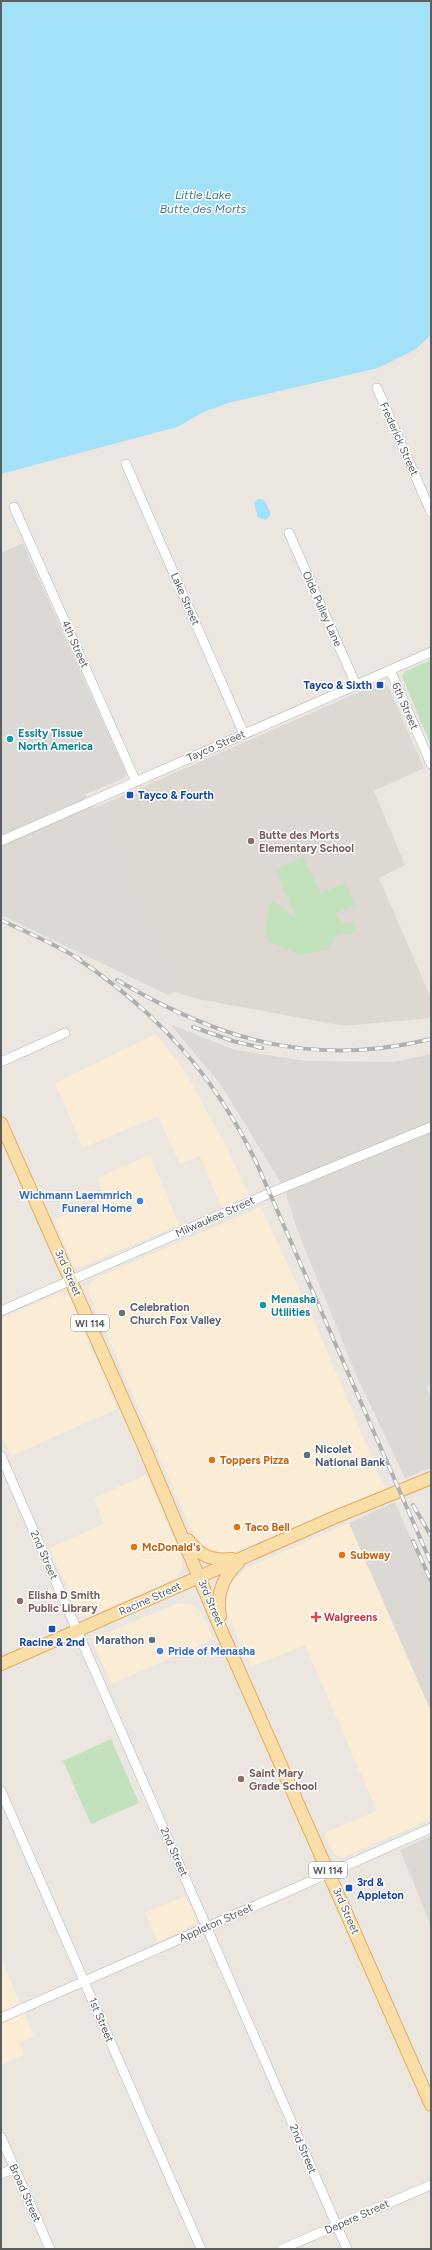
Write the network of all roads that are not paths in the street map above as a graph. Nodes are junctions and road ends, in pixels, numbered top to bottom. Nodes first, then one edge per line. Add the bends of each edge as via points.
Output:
1 (377, 388) dead end
2 (126, 464) dead end
3 (14, 507) dead end
4 (431, 512) edge
5 (289, 533) dead end
6 (431, 652) edge
7 (390, 670) junction
8 (356, 685) junction
9 (244, 734) junction
10 (431, 764) edge
11 (136, 782) junction
12 (1, 841) edge
13 (65, 1033) dead end
14 (1, 1062) edge
15 (1, 1122) edge
16 (431, 1127) edge
17 (71, 1280) junction
18 (1, 1311) edge
19 (1, 1456) edge
20 (431, 1478) edge
21 (178, 1524) junction
22 (247, 1556) junction
23 (200, 1577) junction
24 (78, 1631) junction
25 (224, 1635) junction
26 (1, 1664) edge
27 (1, 1790) edge
28 (431, 1828) edge
29 (329, 1873) junction
30 (207, 1928) junction
31 (85, 1981) junction
32 (1, 2018) edge
33 (431, 2105) edge
34 (1, 2137) edge
35 (15, 2168) junction
36 (1, 2174) edge
37 (431, 2184) edge
38 (336, 2226) junction
39 (50, 2249) edge
40 (201, 2249) edge
41 (282, 2249) edge
42 (346, 2249) edge

1 - 4 street, Frederick Street
2 - 9 street, Lake Street
3 - 11 street, 4th Street
5 - 8 street, Olde Pulley Lane
6 - 7 street, Tayco Street
7 - 8 street, Tayco Street
7 - 10 street, 6th Street
8 - 9 street, Tayco Street
9 - 11 street, Tayco Street
11 - 12 street, Tayco Street
13 - 14 street
15 - 17 main road, 3rd Street / WI 114
16 - 17 street, Milwaukee Street via 270,1193
17 - 18 street, Milwaukee Street
17 - 21 main road, 3rd Street / WI 114
19 - 24 street, 2nd Street
20 - 22 main road, Racine Street
21 - 22 main road via 196,1550 209,1559 228,1560
21 - 23 main road, 3rd Street / WI 114
22 - 23 main road, Racine Street
22 - 25 main road via 227,1574 220,1591 219,1608
23 - 24 main road, Racine Street
23 - 25 main road, 3rd Street / WI 114
24 - 26 main road, Racine Street
24 - 30 street, 2nd Street
25 - 29 main road, 3rd Street / WI 114
27 - 31 street, 1st Street
28 - 29 street, Appleton Street
29 - 30 street, Appleton Street
29 - 33 main road, 3rd Street / WI 114
30 - 31 street, Appleton Street
30 - 38 street, 2nd Street
31 - 32 street, Appleton Street
31 - 40 street, 1st Street
34 - 35 street, Broad Street
35 - 36 street
35 - 39 street, Broad Street
37 - 38 street, Depere Street
38 - 41 street, Depere Street
38 - 42 street, 2nd Street

